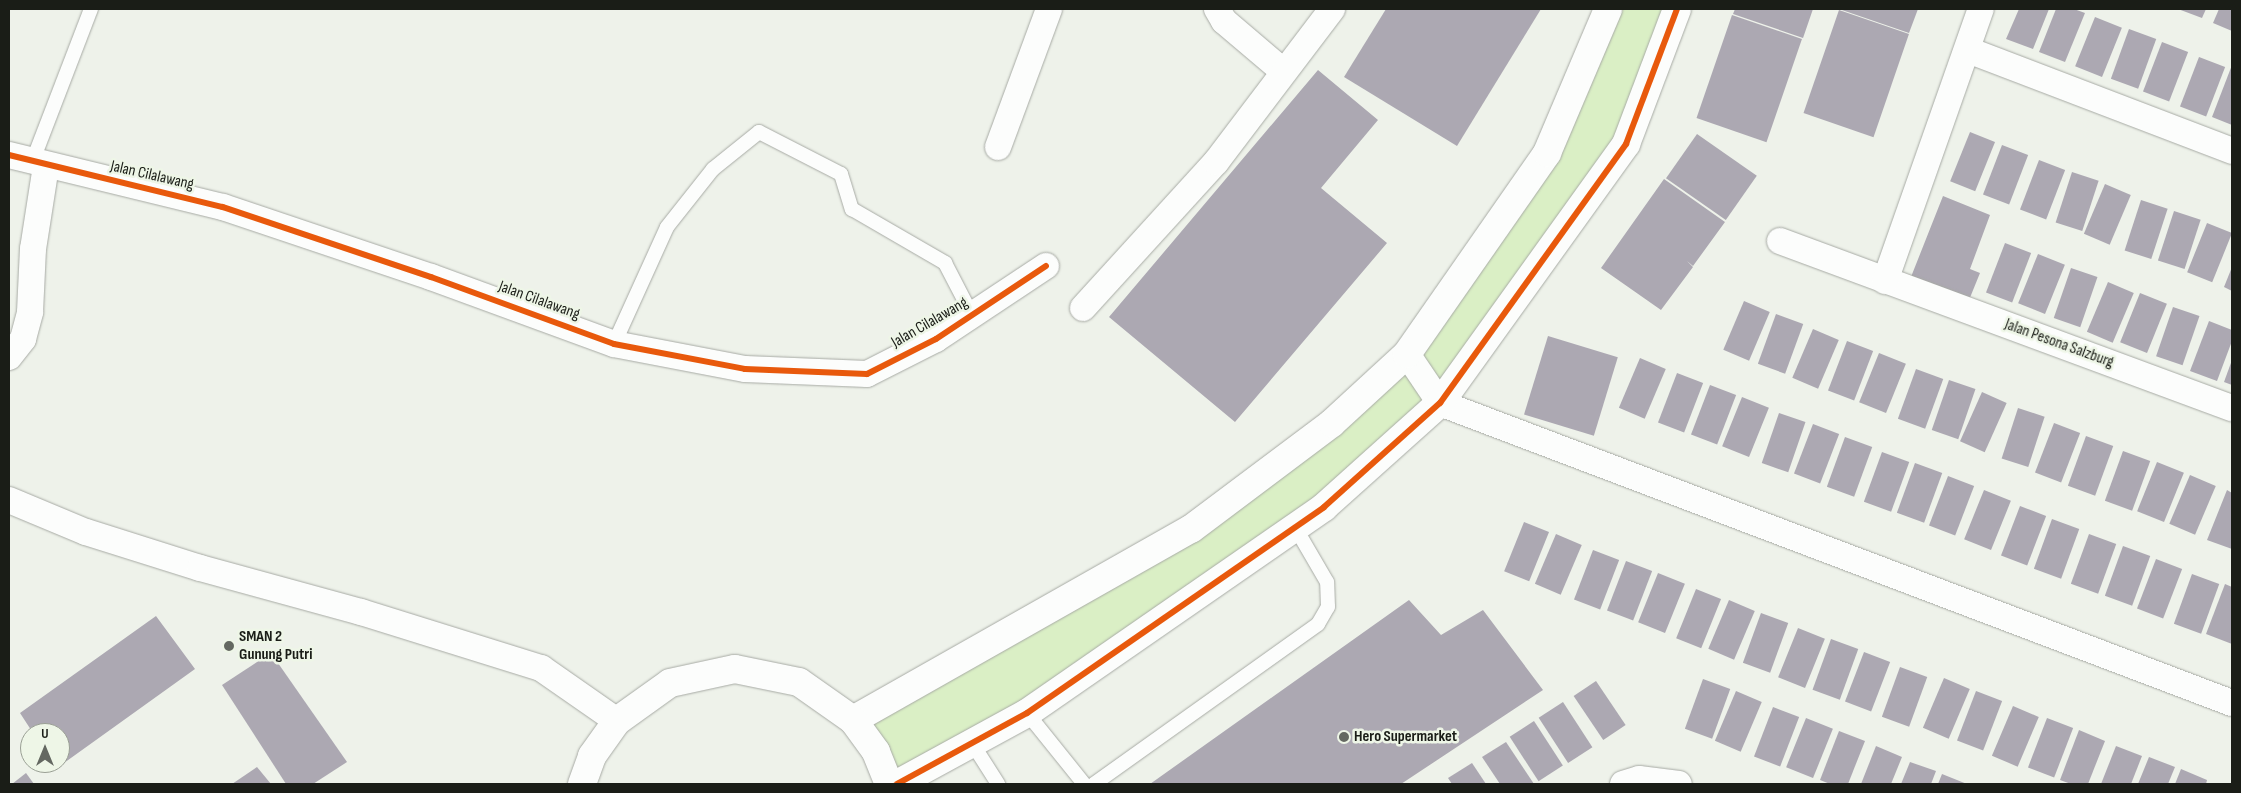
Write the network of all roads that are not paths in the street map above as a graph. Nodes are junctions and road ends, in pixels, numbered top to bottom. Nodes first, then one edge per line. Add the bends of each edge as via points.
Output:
1 (90, 9) edge
2 (1049, 9) edge
3 (1217, 9) edge
4 (1332, 9) edge
5 (1608, 9) edge
6 (1677, 9) edge
7 (1981, 9) edge
8 (1968, 50) junction
9 (1283, 71) junction
10 (998, 147) dead end
11 (2232, 151) edge
12 (29, 160) edge
13 (1780, 241) dead end
14 (1046, 266) dead end
15 (1885, 281) junction
16 (1083, 308) dead end
17 (972, 315) junction
18 (614, 344) junction
19 (1407, 354) junction
20 (9, 357) edge
21 (1440, 403) junction
22 (2232, 408) edge
23 (9, 500) edge
24 (1295, 527) junction
25 (2232, 703) edge
26 (1027, 713) junction
27 (853, 720) junction
28 (616, 721) junction
29 (972, 743) junction
30 (582, 784) edge
31 (889, 784) edge
32 (897, 784) edge
33 (998, 784) edge
34 (1084, 784) edge
35 (1094, 784) edge
36 (1623, 784) edge
37 (1679, 784) edge

1 - 12 lane
2 - 10 street
3 - 9 street via 1224,21
4 - 9 street
5 - 19 street via 1547,153
6 - 21 street via 1626,144
7 - 8 street
8 - 11 street
8 - 15 street
9 - 16 street via 1216,162
12 - 18 street, Jalan Cilalawang via 223,207 440,280
12 - 20 street via 33,249 30,312 23,339
13 - 15 street, Jalan Pesona Salzburg
14 - 17 street, Jalan Cilalawang
15 - 22 street, Jalan Pesona Salzburg
17 - 18 street, Jalan Cilalawang via 936,339 867,374 745,369
17 - 18 lane via 945,263 852,209 841,174 759,132 713,169 667,227
19 - 21 street
19 - 27 street via 1332,424 1191,529
21 - 24 street via 1324,508
21 - 25 street
23 - 28 street via 86,532 541,668
24 - 26 street
24 - 35 lane via 1327,582 1328,607 1318,624
26 - 29 street
26 - 34 lane
27 - 28 street via 799,682 735,669 670,682
27 - 31 street via 876,752
28 - 30 street via 592,756
29 - 32 street
29 - 33 lane
36 - 37 street via 1639,779

